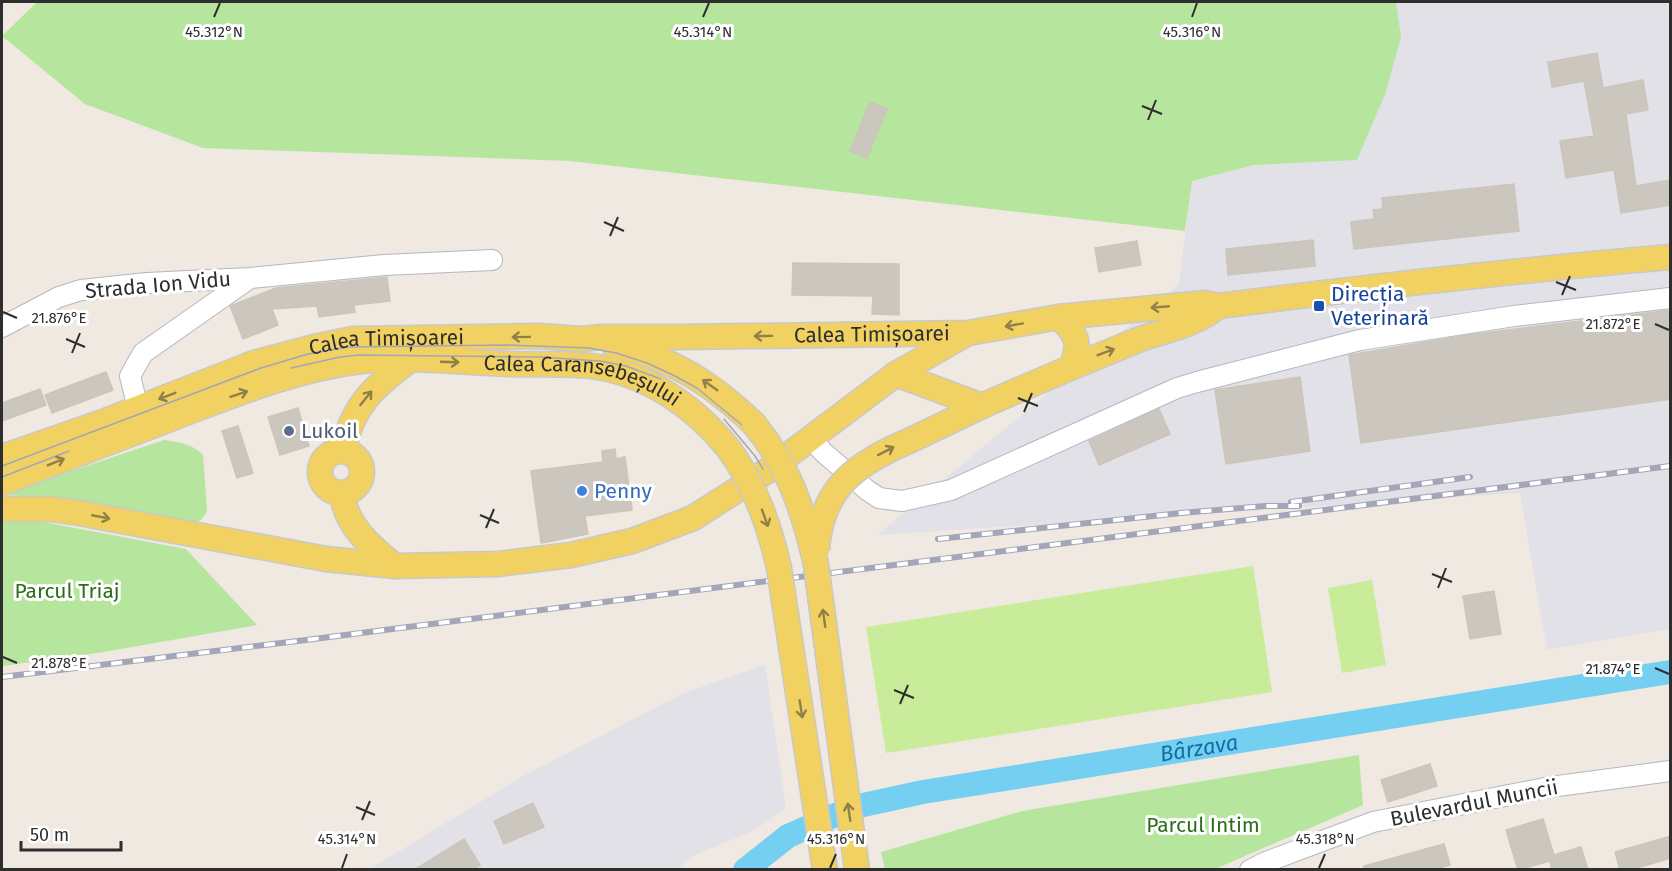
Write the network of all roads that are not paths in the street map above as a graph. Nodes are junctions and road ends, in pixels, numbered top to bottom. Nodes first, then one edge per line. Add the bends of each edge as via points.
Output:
1 (1671, 257) edge
2 (492, 260) dead end
3 (250, 278) junction
4 (1671, 298) edge
5 (1218, 306) junction
6 (1059, 317) junction
7 (2, 327) edge
8 (968, 333) junction
9 (580, 339) junction
10 (925, 357) junction
11 (410, 360) junction
12 (1072, 366) junction
13 (896, 374) junction
14 (927, 385) junction
15 (982, 406) junction
16 (138, 408) junction
17 (811, 438) junction
18 (2, 457) edge
19 (2, 483) edge
20 (2, 508) edge
21 (816, 564) junction
22 (395, 566) junction
23 (1671, 771) edge
24 (825, 870) edge
25 (857, 870) edge
26 (1250, 870) edge

1 - 5 main road, Calea Timișoarei
2 - 3 street, Strada Ion Vidu via 384,265
3 - 7 street, Strada Ion Vidu via 81,290
3 - 16 street, Strada Ion Vidu via 143,353 130,376
4 - 17 street via 1514,316 1360,340 1197,382 951,490 902,501 879,498 867,490
5 -> 6 main road, Calea Timișoarei via 1205,303
12 -> 5 main road, Calea Timișoarei via 1207,316
6 -> 8 main road, Calea Timișoarei
6 - 12 main road via 1075,336
8 -> 9 main road, Calea Timișoarei
8 - 10 main road, Calea Timișoarei
9 -> 16 main road, Calea Timișoarei via 353,339 254,363
21 -> 9 main road, Calea Caransebeșului, bridge via 790,477 754,424 721,393 679,367 626,348
10 - 13 main road, Calea Timișoarei
10 - 14 main road
19 -> 11 main road, Calea Caransebeșului via 223,399 298,375 362,361
22 -> 11 main road via 363,539 352,523 342,493 326,487 320,471 325,457 343,451 350,424 367,396
11 -> 24 main road, Calea Caransebeșului, bridge via 592,366 642,380 710,425 754,490 774,547
12 - 15 main road, Calea Timișoarei
13 - 14 main road, Calea Timișoarei
13 - 17 main road, Calea Timișoarei
14 - 15 main road, Calea Timișoarei
21 -> 15 main road, Calea Timișoarei, bridge via 824,511 834,491 853,472 869,460
16 - 18 main road, Calea Timișoarei
17 - 22 main road, Calea Timișoarei via 693,518 632,541 571,555 498,564
20 -> 22 main road, Calea Timișoarei via 79,513 326,559
25 -> 21 main road, Calea Caransebeșului, bridge
23 - 26 street, Bulevardul Muncii via 1550,787 1372,822

